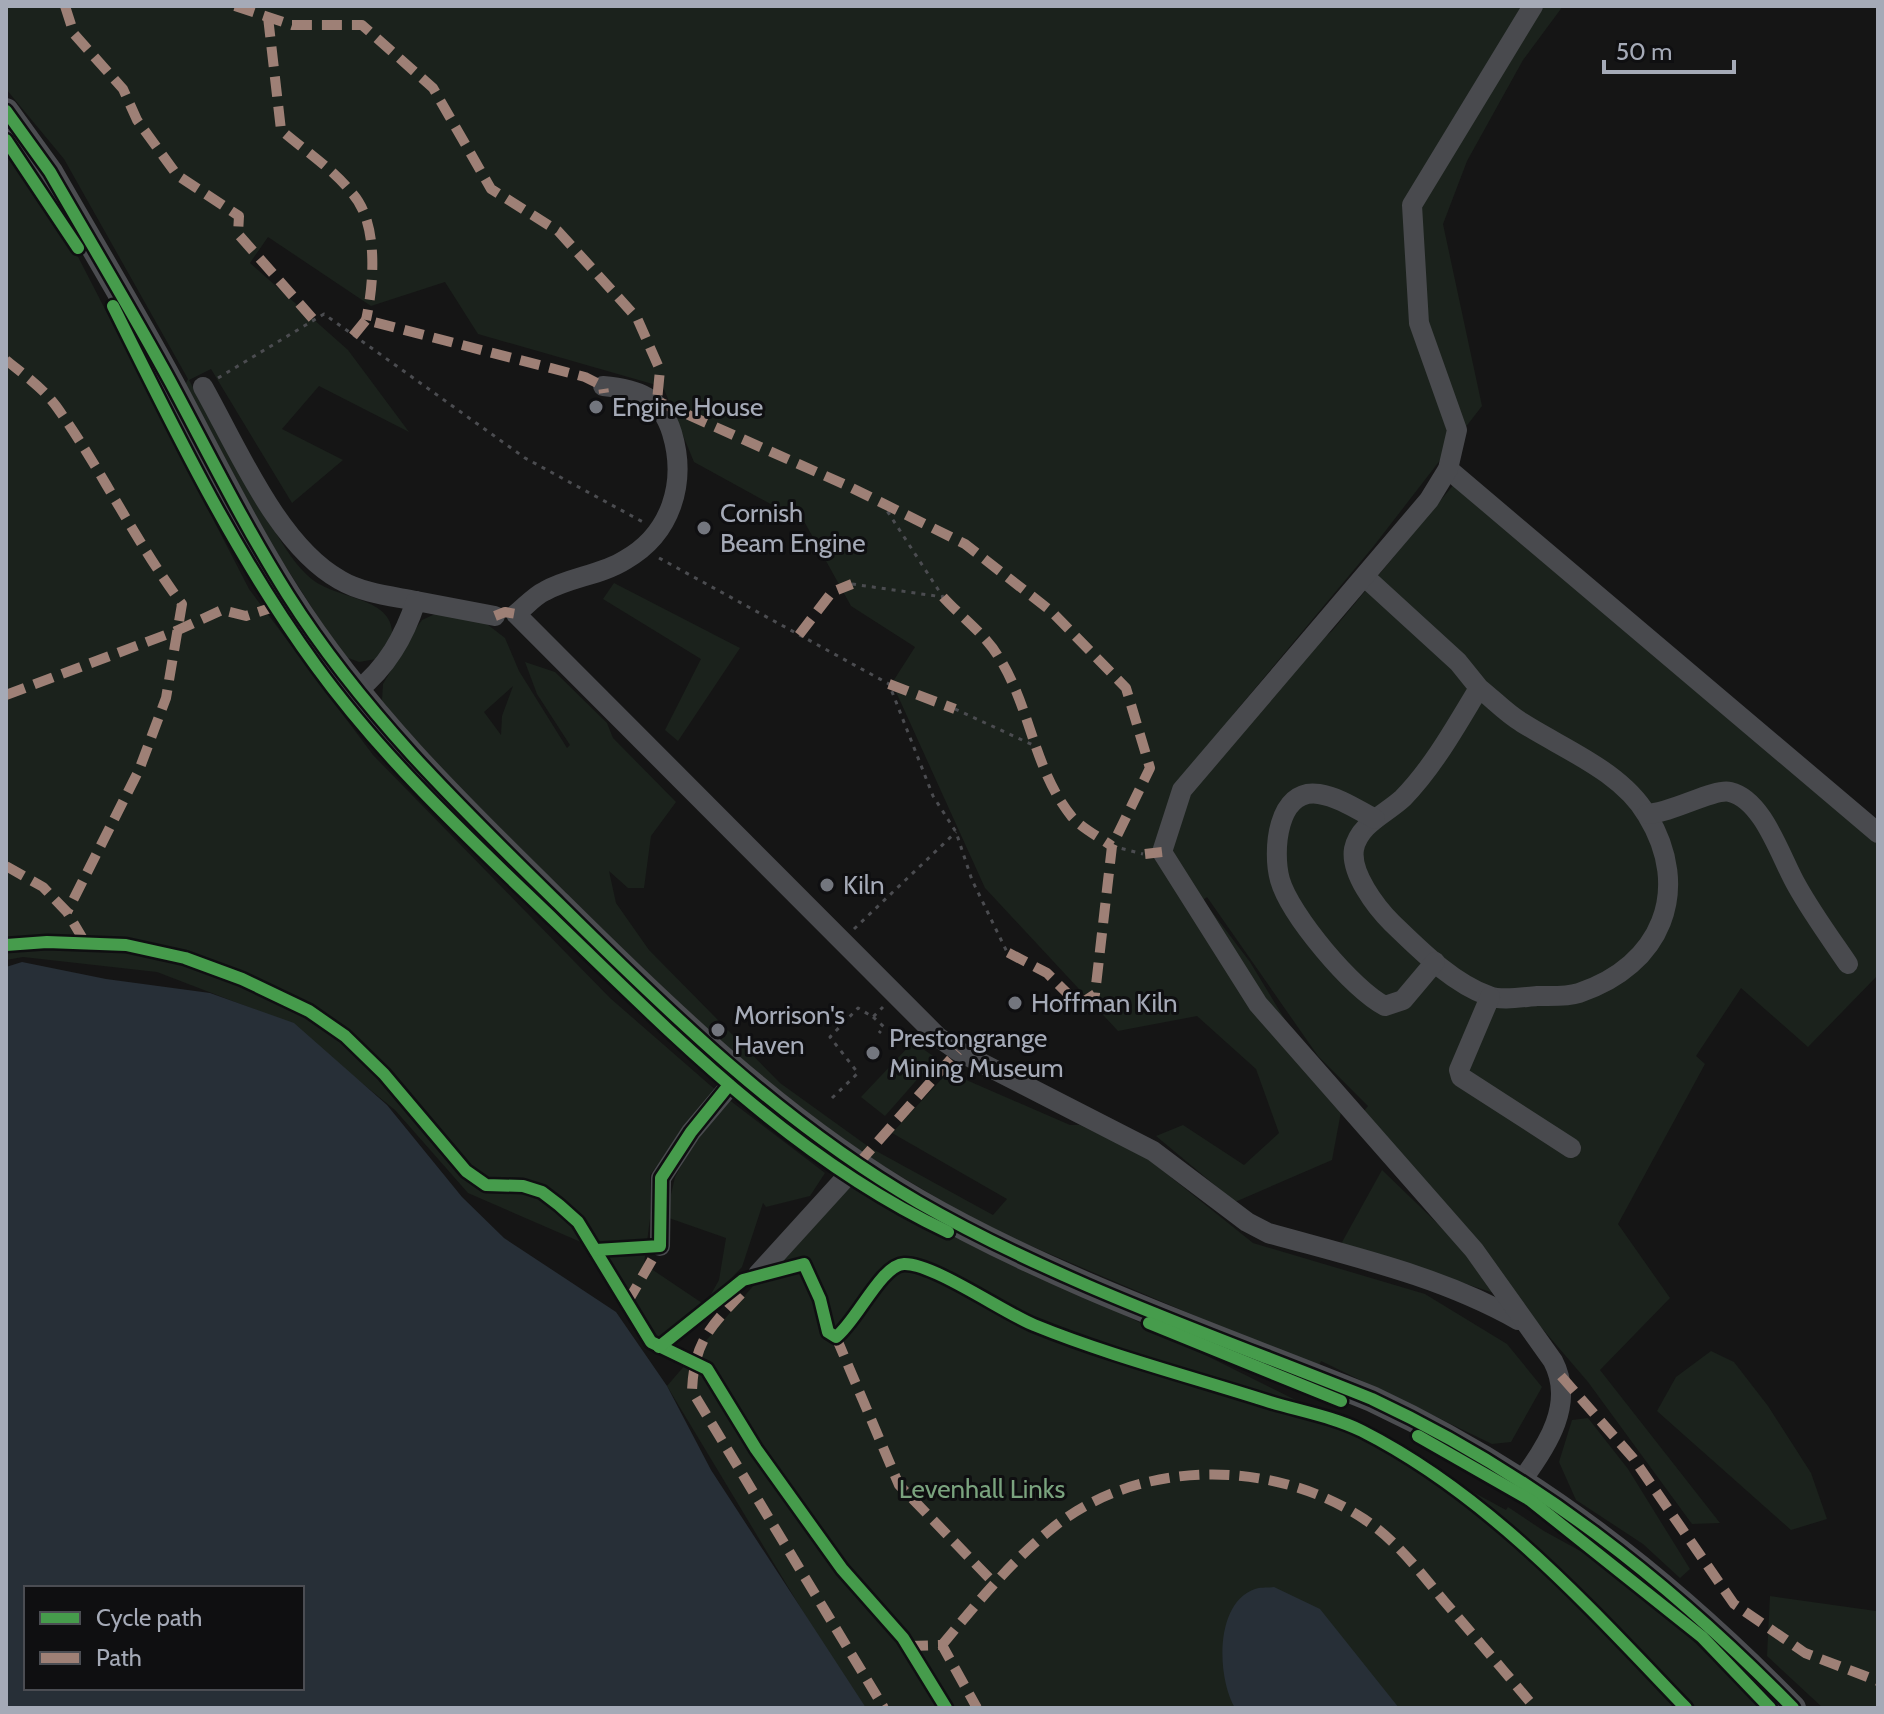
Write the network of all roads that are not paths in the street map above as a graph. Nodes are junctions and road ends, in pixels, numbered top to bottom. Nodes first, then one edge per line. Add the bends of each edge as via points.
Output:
1 (1533, 6) edge
2 (6, 111) edge
3 (603, 386) dead end
4 (203, 387) road end
5 (1448, 469) junction
6 (1365, 577) junction
7 (416, 601) junction
8 (495, 616) dead end
9 (1479, 688) junction
10 (357, 691) junction
11 (1647, 814) junction
12 (1375, 819) junction
13 (1878, 833) edge
14 (1435, 962) junction
15 (1848, 964) dead end
16 (1490, 997) junction
17 (740, 1074) junction
18 (1571, 1148) dead end
19 (858, 1164) junction
20 (660, 1246) dead end
21 (758, 1274) dead end
22 (1525, 1324) junction
23 (1522, 1480) junction
24 (1793, 1708) edge

1 - 5 street via 1412,205 1419,323 1457,430
2 - 10 main road via 50,172 290,599
3 - 22 street via 633,389 657,401 672,431 679,468 674,502 660,532 624,562 543,591 516,614 894,995 958,1051 1153,1151 1257,1228 1430,1279
4 - 7 street via 272,508 315,562 340,581
5 - 6 street
5 - 13 street
6 - 9 street
6 - 22 street via 1182,790 1162,852 1258,1004 1474,1250
7 - 8 street
7 - 10 street via 389,659
9 - 11 street via 1518,721 1580,756 1628,792
9 - 12 street via 1426,771
10 - 17 main road via 462,809 632,977
11 - 15 street via 1668,813 1714,792 1730,791 1745,802 1768,827 1796,885
11 - 16 street via 1670,877 1668,908 1651,940 1622,973 1577,994
12 - 14 street via 1359,835 1353,853 1361,879 1380,910
12 - 14 street via 1316,793 1293,801 1281,821 1276,853 1284,890 1328,952 1385,1006 1403,1000
14 - 16 street
16 - 18 street via 1459,1070 1461,1077
17 - 19 main road
17 - 20 street via 661,1178
19 - 21 street
19 - 23 main road via 997,1243 1372,1399
22 - 23 street via 1561,1376 1563,1398 1554,1425
23 - 24 main road via 1639,1564

